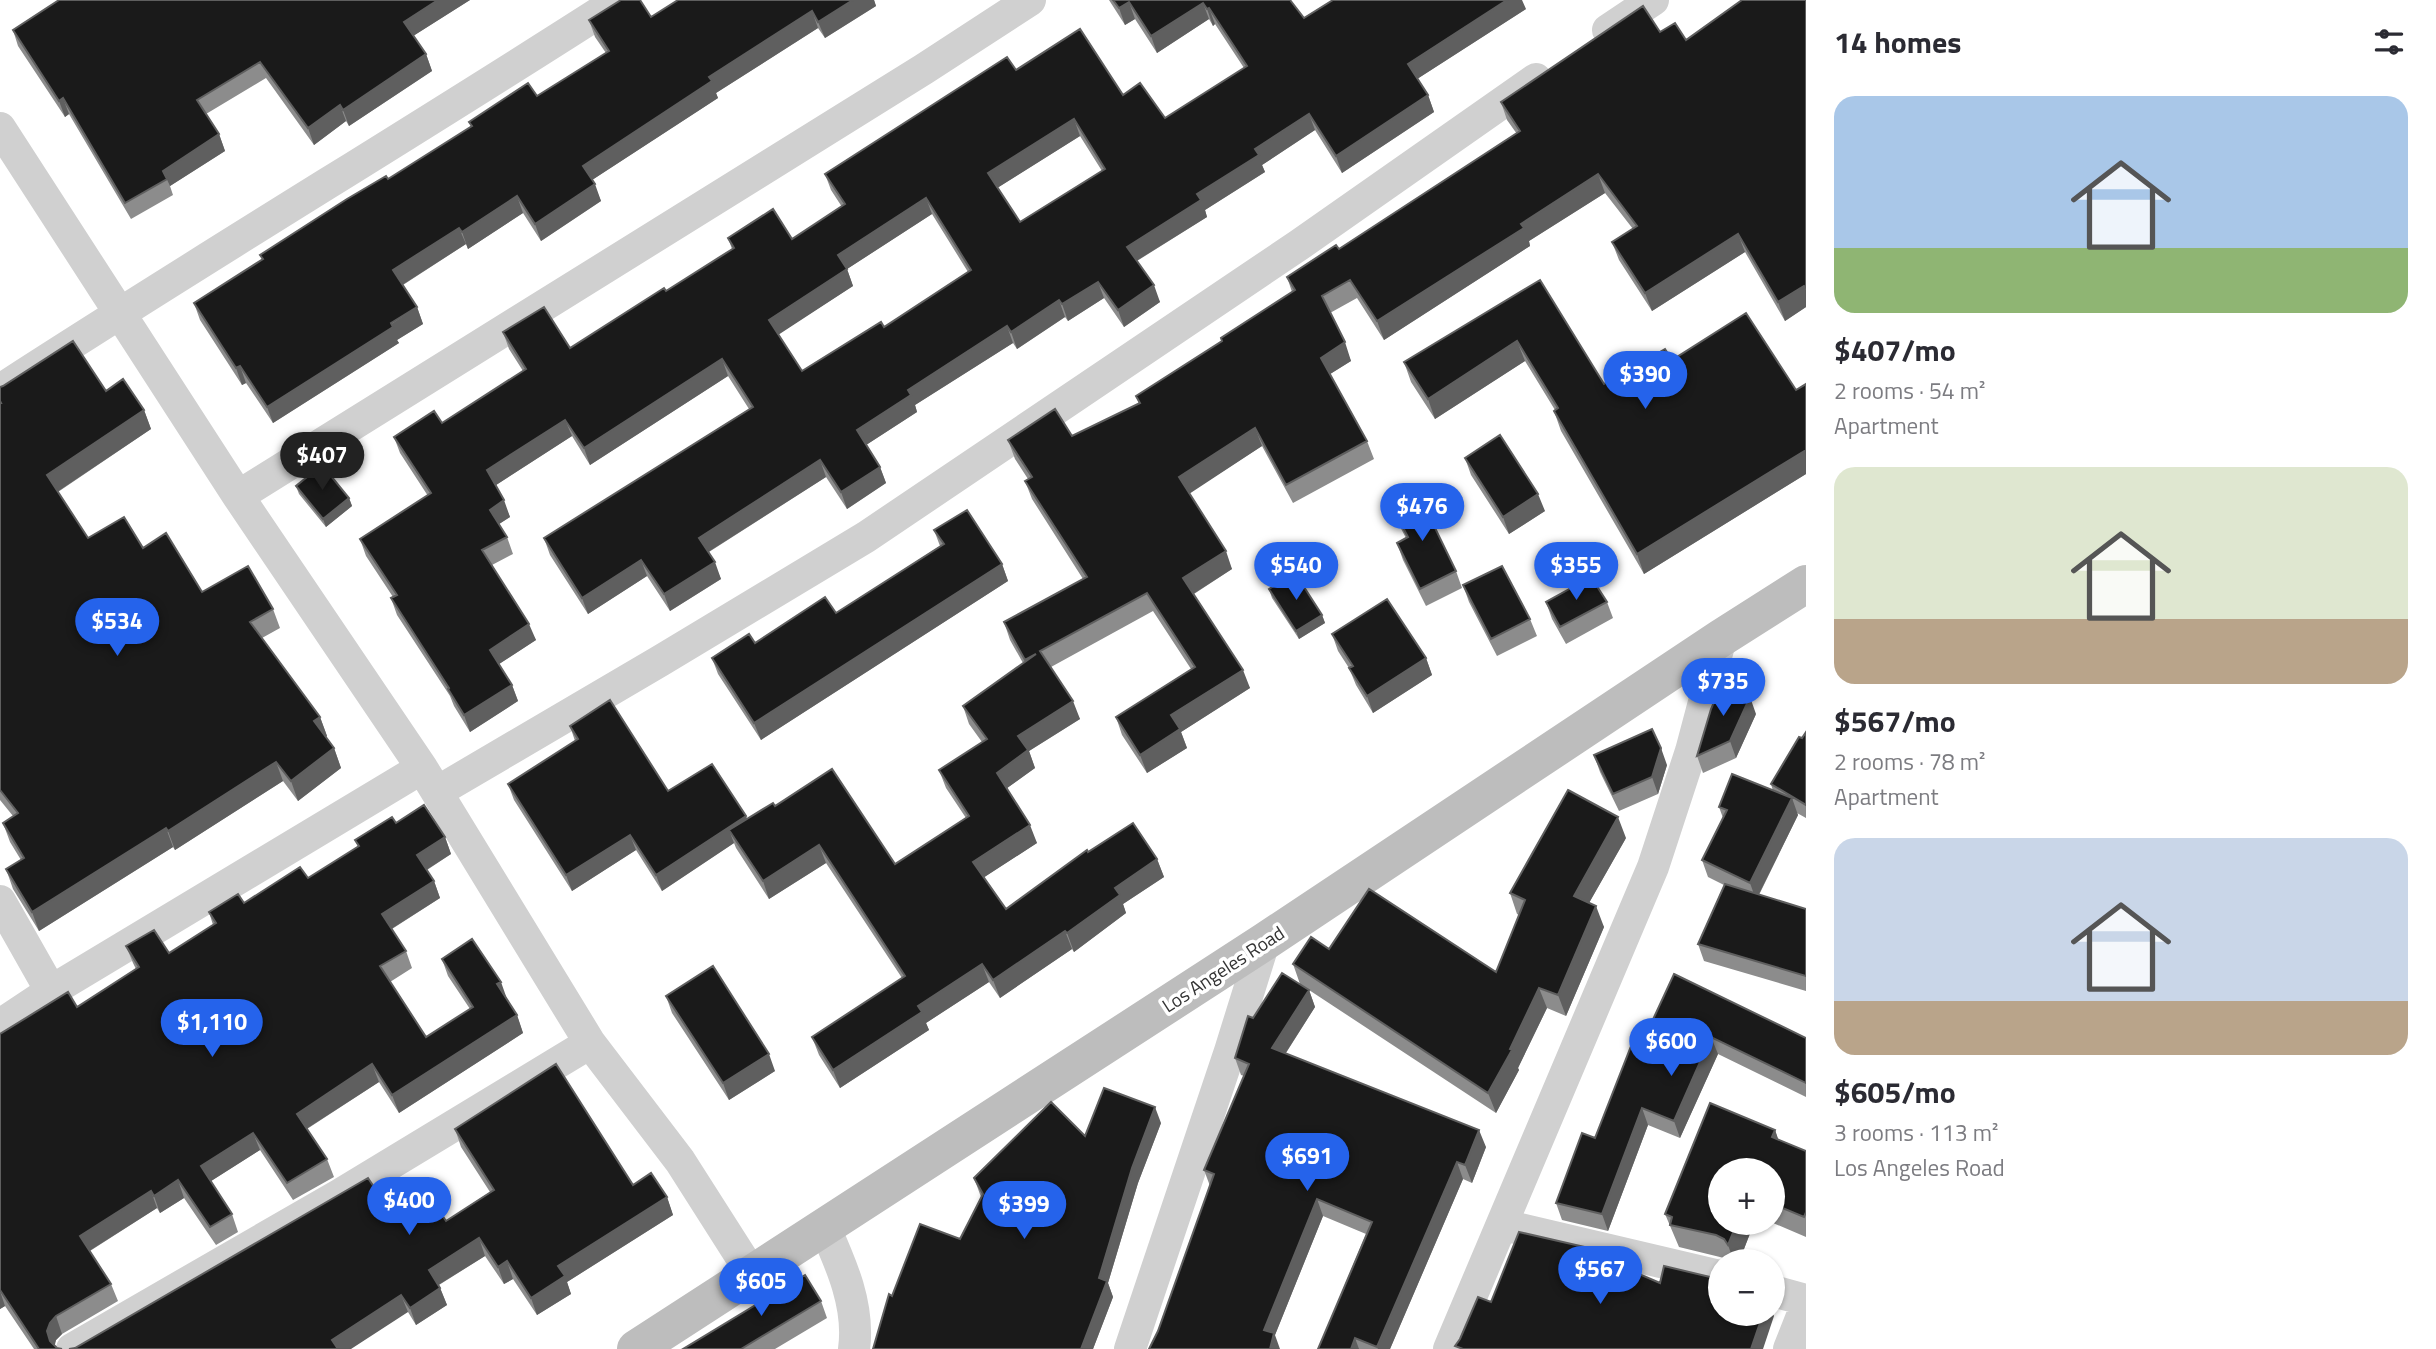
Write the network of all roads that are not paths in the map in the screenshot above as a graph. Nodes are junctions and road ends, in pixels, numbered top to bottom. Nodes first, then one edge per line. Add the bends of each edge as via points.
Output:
1 (619, 0) edge
2 (1030, 0) edge
3 (1653, 0) edge
4 (0, 128) edge
5 (119, 313) junction
6 (0, 390) edge
7 (238, 496) junction
8 (1806, 584) edge
9 (1721, 638) junction
10 (430, 780) junction
11 (0, 901) edge
12 (1264, 942) junction
13 (51, 991) junction
14 (0, 1025) edge
15 (590, 1043) junction
16 (1503, 1225) junction
17 (824, 1226) junction
18 (1708, 1273) edge
19 (752, 1274) junction
20 (1785, 1294) edge
21 (1806, 1300) edge
22 (1806, 1306) edge
23 (72, 1349) edge
24 (636, 1349) edge
25 (854, 1349) edge
26 (1130, 1349) edge
27 (1449, 1349) edge
28 (1790, 1349) edge

1 - 5 street
2 - 7 street
3 - 10 street via 866,537 660,661
4 - 5 street
5 - 6 street
5 - 7 street
7 - 10 street
8 - 9 main road, Los Angeles Road
9 - 12 main road, Los Angeles Road
9 - 16 street via 1653,867
10 - 13 street
10 - 15 street
11 - 13 street
12 - 17 main road, Los Angeles Road
12 - 26 street
13 - 14 street
15 - 19 street via 680,1161
15 - 23 street
16 - 18 street
16 - 27 street
17 - 19 main road, Los Angeles Road
17 - 25 street via 849,1289
19 - 24 main road, Los Angeles Road
20 - 21 street
22 - 28 street

